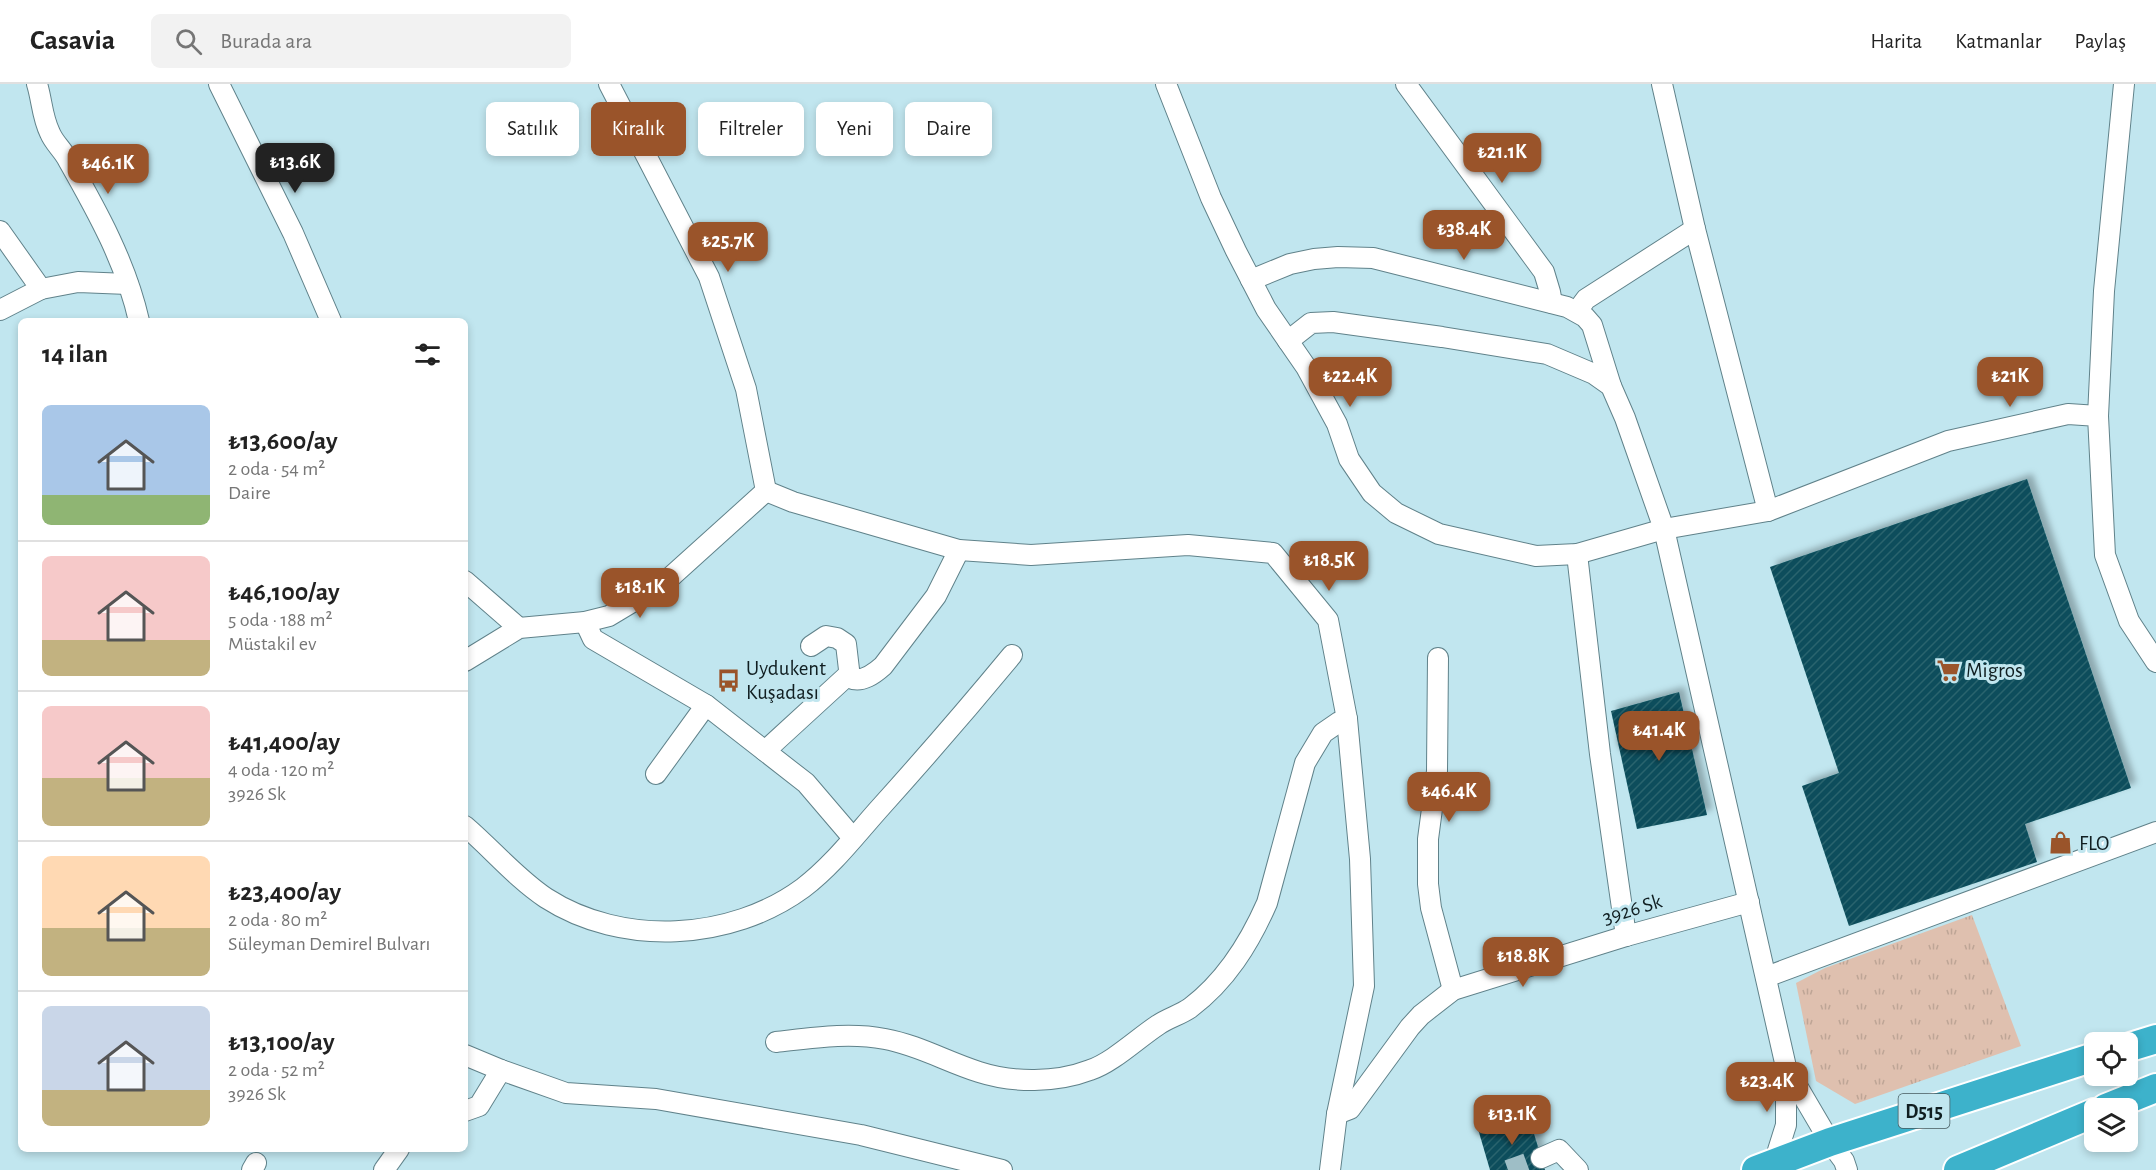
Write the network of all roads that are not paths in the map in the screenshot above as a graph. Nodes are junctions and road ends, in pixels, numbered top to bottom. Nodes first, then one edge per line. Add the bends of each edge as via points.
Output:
1 (37, 84) edge
2 (219, 84) edge
3 (609, 84) edge
4 (1166, 84) edge
5 (1406, 84) edge
6 (1662, 84) edge
7 (2124, 84) edge
8 (1695, 229) junction
9 (0, 231) edge
10 (1251, 280) junction
11 (128, 284) junction
12 (41, 290) junction
13 (1551, 303) junction
14 (0, 310) edge
15 (1577, 311) junction
16 (138, 318) edge
17 (330, 318) edge
18 (1288, 341) junction
19 (1611, 386) junction
20 (2098, 416) junction
21 (766, 491) junction
22 (1768, 511) junction
23 (1664, 529) junction
24 (959, 550) junction
25 (1577, 554) junction
26 (468, 584) edge
27 (585, 622) junction
28 (519, 628) junction
29 (811, 646) dead end
30 (1012, 655) dead end
31 (1437, 658) dead end
32 (468, 659) edge
33 (2156, 662) edge
34 (848, 675) junction
35 (706, 705) junction
36 (1347, 719) junction
37 (765, 751) junction
38 (656, 774) dead end
39 (468, 829) edge
40 (2156, 832) edge
41 (853, 838) junction
42 (1749, 902) junction
43 (1626, 936) junction
44 (1766, 977) junction
45 (1453, 990) junction
46 (2156, 1039) edge
47 (776, 1042) dead end
48 (2138, 1045) edge
49 (468, 1056) edge
50 (2084, 1061) edge
51 (1786, 1067) junction
52 (501, 1070) junction
53 (2156, 1088) edge
54 (2131, 1098) edge
55 (468, 1110) edge
56 (1337, 1114) junction
57 (2084, 1117) edge
58 (1830, 1142) junction
59 (397, 1152) edge
60 (1541, 1158) tunnel mouth
61 (1572, 1168) edge
62 (1768, 1168) edge
63 (384, 1170) edge
64 (1002, 1170) edge
65 (1330, 1170) edge
66 (1847, 1170) edge
67 (1958, 1170) edge

1 - 11 street via 51,136 67,157 102,223
2 - 17 street via 293,233
3 - 21 street via 709,277 746,389
4 - 10 street via 1211,198
5 - 13 street via 1544,272
6 - 8 street
7 - 20 street via 2104,291
8 - 15 street via 1586,299
8 - 22 street
9 - 12 street
10 - 13 street via 1314,259 1364,258
10 - 18 street
11 - 12 street via 78,282
11 - 16 street
12 - 14 street
13 - 15 street
15 - 19 street via 1592,325
18 - 19 street via 1311,323 1333,322 1442,337 1547,354 1594,374
18 - 25 street via 1337,424 1349,459 1372,493 1396,513 1439,534 1536,556
19 - 23 street
20 - 22 street via 2068,414 1948,441
20 - 33 street via 2105,555 2128,621
21 - 24 street
21 - 27 street via 664,583 609,616
22 - 23 street
23 - 25 street
23 - 42 street
24 - 34 street via 936,596 883,666 860,680
24 - 36 street via 1031,555 1188,545 1273,554 1328,620
25 - 43 street
26 - 28 street
27 - 28 street
27 - 35 street via 594,639
28 - 32 street
29 - 34 street via 826,636 846,644
30 - 41 street
31 - 45 street via 1437,771 1428,839 1428,884
34 - 37 street
35 - 37 street
35 - 38 street
36 - 47 street via 1323,733 1305,763 1267,903 1235,962 1188,1009 1137,1039 1108,1062 1076,1075 1021,1079 979,1072 926,1050 884,1039 844,1035
36 - 56 street via 1360,859 1364,986
37 - 41 street via 806,783
39 - 41 street via 547,898 587,918 649,931 712,927 757,913 808,884
40 - 44 street
42 - 43 street, 3926 Sk
42 - 44 street
43 - 45 street, 3926 Sk
44 - 51 street
45 - 56 street, 3926 Sk via 1421,1015 1350,1109
46 - 48 highway
49 - 52 street
50 - 58 highway, D515
51 - 58 street
51 - 62 street via 1786,1125
52 - 55 street via 479,1106
52 - 64 street via 566,1093 656,1099 861,1136
53 - 54 highway
56 - 65 street
57 - 67 highway
58 - 62 highway, D515
58 - 66 street
59 - 63 street
60 - 61 street via 1559,1150

